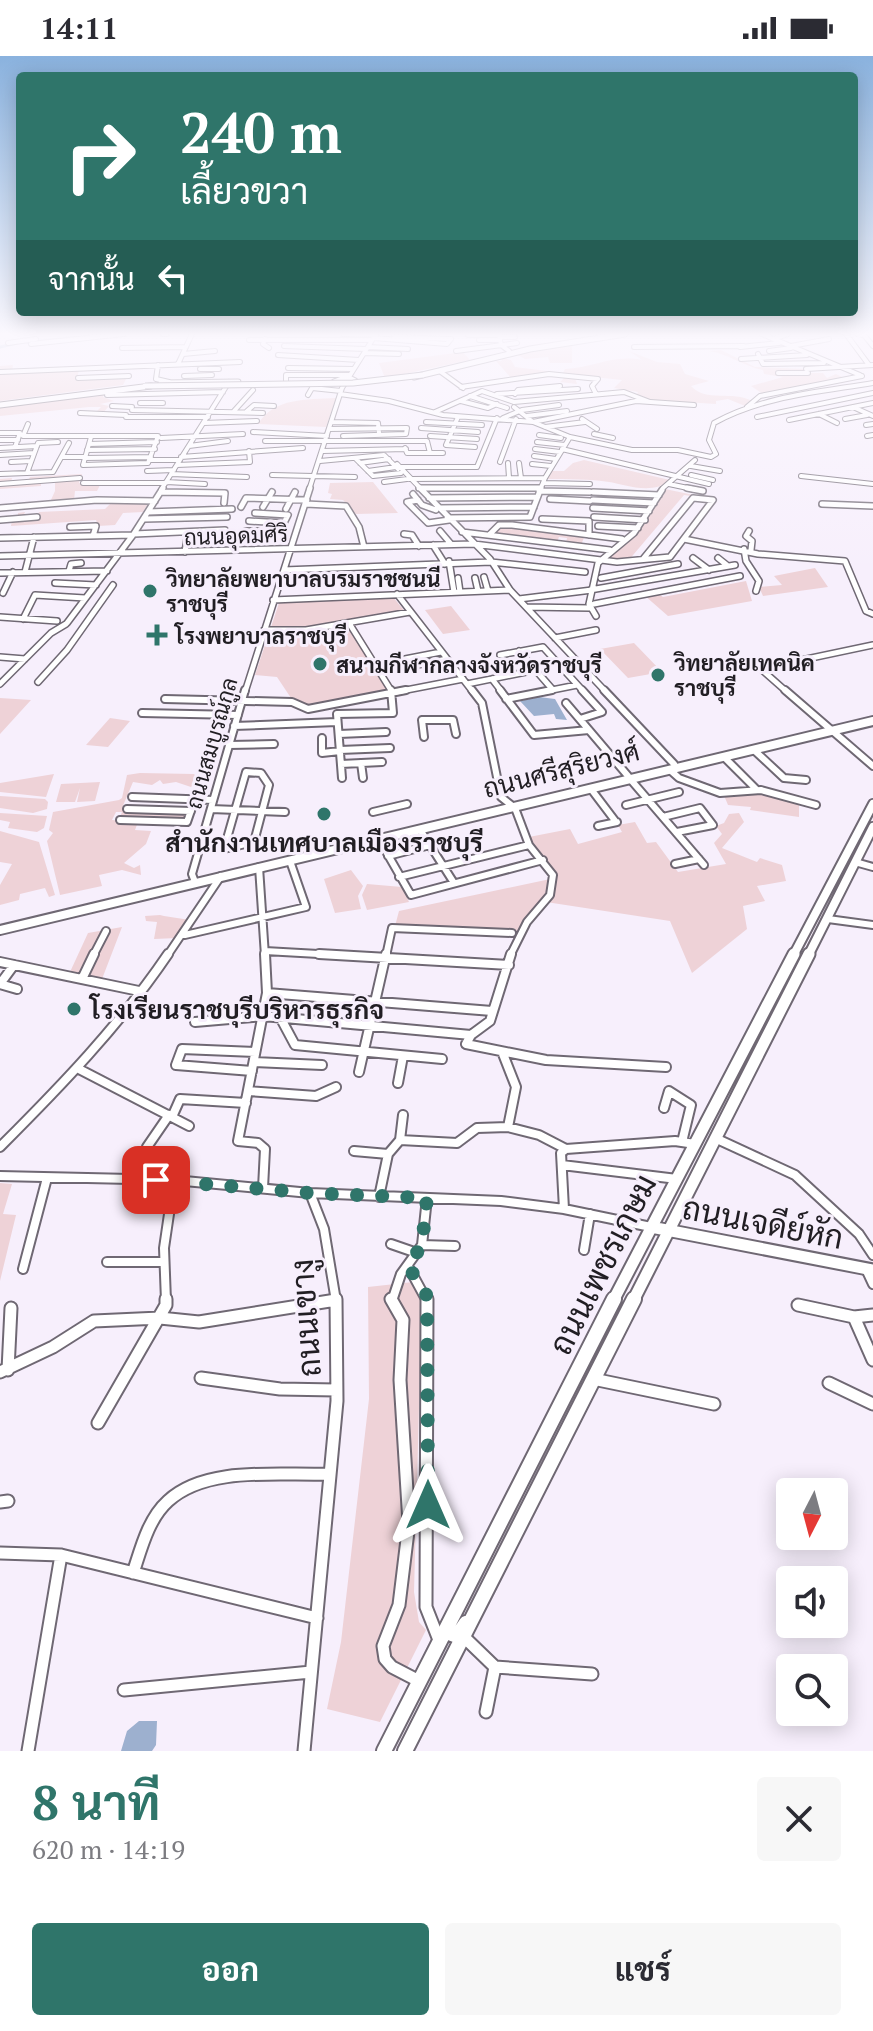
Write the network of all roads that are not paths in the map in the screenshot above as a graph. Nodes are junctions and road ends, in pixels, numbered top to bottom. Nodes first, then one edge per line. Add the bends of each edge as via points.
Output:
1 (82, 413) edge
2 (129, 413) edge
3 (210, 413) edge
4 (334, 413) edge
5 (433, 413) edge
6 (514, 413) edge
7 (523, 413) edge
8 (550, 413) edge
9 (588, 413) edge
10 (736, 413) edge
11 (776, 413) edge
12 (823, 413) edge
13 (819, 414) junction
14 (126, 415) junction
15 (872, 415) edge
16 (527, 416) junction
17 (577, 416) junction
18 (159, 417) junction
19 (208, 417) junction
20 (458, 417) junction
21 (757, 417) dead end
22 (499, 418) junction
23 (516, 419) junction
24 (845, 419) dead end
25 (789, 420) dead end
26 (257, 421) dead end
27 (331, 422) junction
28 (426, 422) dead end
29 (533, 422) junction
30 (585, 422) junction
31 (204, 423) junction
32 (837, 423) dead end
33 (28, 424) dead end
34 (455, 424) junction
35 (873, 424) edge
36 (482, 425) dead end
37 (866, 425) dead end
38 (155, 426) dead end
39 (543, 427) junction
40 (613, 427) dead end
41 (379, 428) junction
42 (421, 428) dead end
43 (452, 430) junction
44 (253, 432) dead end
45 (328, 432) junction
46 (478, 432) dead end
47 (0, 433) edge
48 (243, 434) dead end
49 (379, 435) junction
50 (539, 435) dead end
51 (343, 436) dead end
52 (430, 436) dead end
53 (91, 437) junction
54 (195, 437) junction
55 (449, 437) junction
56 (570, 438) junction
57 (613, 438) junction
58 (477, 439) dead end
59 (0, 440) edge
60 (18, 440) junction
61 (159, 440) junction
62 (631, 440) dead end
63 (660, 440) dead end
64 (228, 441) dead end
65 (265, 441) dead end
66 (404, 442) junction
67 (537, 442) dead end
68 (69, 443) dead end
69 (325, 443) junction
70 (593, 443) dead end
71 (58, 444) dead end
72 (89, 444) junction
73 (209, 444) junction
74 (189, 446) junction
75 (466, 446) junction
76 (614, 446) junction
77 (15, 447) junction
78 (475, 447) dead end
79 (0, 448) edge
80 (303, 448) dead end
81 (36, 449) junction
82 (155, 449) junction
83 (406, 449) junction
84 (535, 449) dead end
85 (563, 449) junction
86 (87, 450) junction
87 (632, 450) junction
88 (661, 450) junction
89 (249, 451) junction
90 (323, 451) junction
91 (430, 453) junction
92 (443, 453) dead end
93 (464, 453) dead end
94 (212, 454) junction
95 (0, 455) edge
96 (534, 456) dead end
97 (592, 456) junction
98 (63, 457) junction
99 (85, 458) junction
100 (150, 458) junction
101 (556, 459) junction
102 (695, 460) dead end
103 (31, 461) junction
104 (320, 461) junction
105 (358, 461) junction
106 (500, 462) dead end
107 (508, 463) dead end
108 (519, 463) dead end
109 (532, 464) dead end
110 (176, 465) junction
111 (551, 466) junction
112 (691, 466) junction
113 (398, 468) junction
114 (147, 471) dead end
115 (720, 471) dead end
116 (27, 473) junction
117 (0, 474) edge
118 (7, 474) junction
119 (272, 475) dead end
120 (681, 475) junction
121 (801, 476) dead end
122 (247, 477) dead end
123 (355, 477) dead end
124 (314, 478) junction
125 (509, 478) junction
126 (521, 478) junction
127 (410, 479) junction
128 (166, 482) junction
129 (384, 482) dead end
130 (711, 482) dead end
131 (0, 484) edge
132 (205, 484) dead end
133 (590, 484) dead end
134 (669, 484) junction
135 (873, 484) edge
136 (541, 487) junction
137 (419, 488) junction
138 (661, 491) junction
139 (703, 491) dead end
140 (100, 492) dead end
141 (161, 492) junction
142 (272, 492) dead end
143 (295, 492) dead end
144 (413, 494) dead end
145 (14, 496) dead end
146 (429, 498) junction
147 (268, 499) junction
148 (550, 499) dead end
149 (98, 500) junction
150 (291, 500) junction
151 (418, 500) junction
152 (558, 500) junction
153 (581, 500) junction
154 (77, 501) junction
155 (155, 501) junction
156 (306, 502) junction
157 (224, 503) dead end
158 (654, 503) junction
159 (822, 504) dead end
160 (873, 506) edge
161 (241, 507) dead end
162 (263, 507) dead end
163 (534, 507) junction
164 (0, 508) edge
165 (13, 508) junction
166 (97, 508) dead end
167 (593, 508) dead end
168 (77, 509) dead end
169 (232, 509) dead end
170 (286, 509) dead end
171 (439, 510) junction
172 (36, 511) junction
173 (649, 511) junction
174 (148, 512) junction
175 (255, 513) dead end
176 (424, 514) dead end
177 (227, 517) dead end
178 (594, 517) dead end
179 (287, 518) junction
180 (144, 519) junction
181 (301, 519) junction
182 (448, 519) junction
183 (542, 519) dead end
184 (0, 520) edge
185 (558, 520) junction
186 (645, 520) junction
187 (249, 521) dead end
188 (581, 521) junction
189 (266, 522) junction
190 (598, 526) dead end
191 (70, 527) dead end
192 (638, 528) junction
193 (225, 530) dead end
194 (246, 531) dead end
195 (440, 531) dead end
196 (749, 531) dead end
197 (188, 532) junction
198 (460, 532) junction
199 (134, 534) junction
200 (404, 534) dead end
201 (490, 534) junction
202 (589, 535) junction
203 (93, 536) junction
204 (34, 537) junction
205 (0, 538) edge
206 (10, 538) junction
207 (684, 539) junction
208 (624, 540) junction
209 (451, 544) junction
210 (474, 544) junction
211 (6, 545) dead end
212 (433, 545) junction
213 (419, 546) junction
214 (364, 547) junction
215 (291, 549) junction
216 (610, 550) junction
217 (747, 550) junction
218 (185, 552) junction
219 (120, 554) junction
220 (0, 556) edge
221 (29, 556) junction
222 (693, 558) dead end
223 (718, 558) dead end
224 (643, 559) junction
225 (672, 559) dead end
226 (601, 560) junction
227 (490, 561) junction
228 (447, 562) junction
229 (81, 563) dead end
230 (678, 564) junction
231 (284, 569) junction
232 (709, 570) junction
233 (69, 571) junction
234 (107, 571) junction
235 (13, 572) junction
236 (25, 572) junction
237 (585, 572) dead end
238 (0, 573) edge
239 (689, 574) junction
240 (616, 575) junction
241 (740, 576) dead end
242 (484, 577) dead end
243 (458, 578) dead end
244 (475, 578) dead end
245 (601, 578) dead end
246 (55, 583) dead end
247 (701, 584) junction
248 (96, 585) junction
249 (113, 585) dead end
250 (626, 585) junction
251 (510, 590) junction
252 (590, 590) junction
253 (478, 591) junction
254 (488, 591) junction
255 (756, 591) dead end
256 (457, 592) junction
257 (3, 593) dead end
258 (397, 594) junction
259 (860, 595) junction
260 (637, 596) junction
261 (873, 596) edge
262 (85, 598) junction
263 (519, 599) junction
264 (273, 600) junction
265 (592, 606) junction
266 (527, 607) junction
267 (563, 607) junction
268 (410, 612) junction
269 (873, 614) edge
270 (569, 616) dead end
271 (596, 616) dead end
272 (0, 619) edge
273 (23, 619) junction
274 (67, 623) junction
275 (349, 623) junction
276 (55, 626) junction
277 (81, 626) junction
278 (264, 630) junction
279 (596, 630) dead end
280 (555, 638) junction
281 (873, 645) edge
282 (519, 651) junction
283 (441, 652) junction
284 (500, 655) dead end
285 (0, 657) edge
286 (25, 659) junction
287 (405, 659) dead end
288 (447, 659) junction
289 (417, 665) dead end
290 (536, 670) junction
291 (492, 679) junction
292 (2, 681) edge
293 (38, 682) dead end
294 (465, 682) junction
295 (577, 685) junction
296 (553, 690) junction
297 (392, 692) junction
298 (165, 699) dead end
299 (506, 699) junction
300 (242, 701) junction
301 (566, 703) dead end
302 (420, 711) dead end
303 (142, 713) dead end
304 (238, 715) junction
305 (580, 719) junction
306 (873, 719) edge
307 (422, 720) junction
308 (337, 722) junction
309 (234, 726) junction
310 (830, 728) junction
311 (589, 730) junction
312 (386, 732) dead end
313 (339, 734) junction
314 (456, 734) dead end
315 (424, 737) dead end
316 (322, 738) dead end
317 (274, 744) dead end
318 (229, 745) junction
319 (390, 748) dead end
320 (754, 750) junction
321 (340, 751) junction
322 (724, 757) junction
323 (382, 762) dead end
324 (361, 763) junction
325 (341, 764) junction
326 (873, 766) edge
327 (674, 768) junction
328 (342, 778) dead end
329 (363, 778) dead end
330 (629, 778) junction
331 (806, 780) dead end
332 (591, 789) junction
333 (756, 789) junction
334 (679, 792) dead end
335 (132, 797) dead end
336 (195, 799) junction
337 (213, 800) junction
338 (648, 800) junction
339 (407, 804) dead end
340 (873, 804) edge
341 (626, 805) dead end
342 (816, 805) dead end
343 (511, 806) junction
344 (127, 809) dead end
345 (211, 809) junction
346 (236, 809) junction
347 (264, 810) junction
348 (191, 811) junction
349 (285, 812) dead end
350 (373, 812) dead end
351 (663, 817) junction
352 (120, 820) dead end
353 (598, 826) dead end
354 (873, 827) edge
355 (421, 831) junction
356 (677, 832) junction
357 (380, 841) junction
358 (430, 845) junction
359 (529, 845) junction
360 (388, 856) junction
361 (543, 860) junction
362 (290, 861) junction
363 (855, 862) junction
364 (675, 864) dead end
365 (443, 866) junction
366 (259, 867) junction
367 (873, 867) edge
368 (221, 876) junction
369 (399, 877) junction
370 (195, 882) junction
371 (454, 883) junction
372 (263, 916) junction
373 (828, 919) junction
374 (873, 925) edge
375 (0, 930) edge
376 (106, 931) dead end
377 (512, 933) dead end
378 (185, 935) junction
379 (810, 940) junction
380 (265, 951) junction
381 (385, 957) junction
382 (0, 962) edge
383 (14, 965) junction
384 (509, 965) junction
385 (82, 979) junction
386 (17, 989) dead end
387 (139, 991) junction
388 (267, 993) junction
389 (373, 1002) junction
390 (492, 1011) junction
391 (263, 1016) junction
392 (280, 1017) junction
393 (195, 1022) dead end
394 (368, 1026) junction
395 (471, 1035) junction
396 (362, 1052) junction
397 (503, 1054) junction
398 (403, 1056) junction
399 (442, 1059) dead end
400 (254, 1062) junction
401 (322, 1065) dead end
402 (666, 1067) dead end
403 (77, 1068) junction
404 (359, 1072) dead end
405 (398, 1083) dead end
406 (336, 1087) dead end
407 (248, 1091) junction
408 (246, 1103) junction
409 (664, 1108) dead end
410 (403, 1115) dead end
411 (170, 1116) junction
412 (189, 1126) dead end
413 (508, 1127) junction
414 (715, 1138) junction
415 (400, 1140) junction
416 (682, 1142) junction
417 (695, 1144) junction
418 (0, 1147) edge
419 (147, 1147) dead end
420 (566, 1149) junction
421 (354, 1151) dead end
422 (388, 1154) junction
423 (562, 1165) junction
424 (0, 1176) edge
425 (47, 1178) junction
426 (677, 1179) junction
427 (174, 1180) junction
428 (263, 1188) junction
429 (310, 1193) junction
430 (379, 1197) junction
431 (427, 1198) junction
432 (564, 1209) junction
433 (590, 1214) junction
434 (651, 1227) junction
435 (668, 1230) junction
436 (391, 1244) dead end
437 (455, 1246) dead end
438 (419, 1249) junction
439 (584, 1250) dead end
440 (873, 1255) edge
441 (107, 1262) dead end
442 (164, 1262) junction
443 (408, 1266) junction
444 (23, 1269) dead end
445 (869, 1269) edge
446 (873, 1284) edge
447 (336, 1300) junction
448 (798, 1305) dead end
449 (11, 1308) dead end
450 (873, 1315) edge
451 (854, 1317) junction
452 (160, 1318) junction
453 (873, 1360) edge
454 (4, 1371) edge
455 (201, 1378) dead end
456 (593, 1381) junction
457 (829, 1383) dead end
458 (336, 1390) junction
459 (566, 1399) junction
460 (714, 1404) dead end
461 (873, 1404) edge
462 (98, 1423) dead end
463 (330, 1474) junction
464 (0, 1553) edge
465 (61, 1555) junction
466 (133, 1573) junction
467 (479, 1609) junction
468 (317, 1618) junction
469 (444, 1637) junction
470 (465, 1638) junction
471 (495, 1667) junction
472 (311, 1672) junction
473 (592, 1674) dead end
474 (419, 1681) junction
475 (124, 1690) dead end
476 (486, 1712) dead end
477 (28, 1751) edge
478 (304, 1751) edge
479 (384, 1751) edge
480 (405, 1751) edge

1 - 14 street
2 - 14 street
3 - 19 street
4 - 27 street, ถนนสมบูรณ์กูล
5 - 20 street
6 - 22 street
7 - 16 street
8 - 16 street
9 - 17 street
10 - 88 street via 714,423 709,440 716,454 711,457
11 - 21 street
12 - 13 street
13 - 25 street
13 - 32 street
14 - 18 street
15 - 24 street
16 - 29 street
17 - 29 street
17 - 30 street
18 - 19 street
18 - 38 street
19 - 31 street
20 - 22 street
20 - 34 street
22 - 23 street
22 - 113 street via 477,467
23 - 29 street
23 - 106 street
26 - 31 street
27 - 41 street via 378,423
27 - 45 street, ถนนสมบูรณ์กูล
28 - 34 street
29 - 39 street
30 - 39 street
30 - 57 street
31 - 54 street
33 - 53 street via 23,436
34 - 36 street
34 - 43 street
35 - 37 street
39 - 56 street
40 - 57 street
41 - 45 street
41 - 49 street
41 - 49 street via 407,428 408,434
42 - 43 street
43 - 46 street
43 - 55 street
44 - 45 street
45 - 69 street, ถนนสมบูรณ์กูล
47 - 60 street via 20,433
48 - 54 street
49 - 51 street
50 - 56 street
52 - 55 street
53 - 61 street
53 - 72 street
54 - 61 street
54 - 74 street
55 - 58 street
55 - 75 street via 446,445
56 - 76 street
56 - 85 street
57 - 76 street
59 - 60 street
60 - 77 street
61 - 72 street
61 - 82 street
62 - 87 street
63 - 88 street
64 - 73 street
65 - 69 street
66 - 69 street
66 - 83 street
66 - 91 street via 427,441
67 - 85 street
68 - 98 street
69 - 90 street, ถนนสมบูรณ์กูล
70 - 97 street via 606,446
71 - 81 street
72 - 86 street
73 - 74 street
73 - 94 street
74 - 110 street
75 - 78 street
75 - 93 street
76 - 87 street
77 - 79 street
77 - 81 street
80 - 89 street
81 - 95 street
81 - 103 street
82 - 86 street
82 - 100 street
83 - 90 street
83 - 91 street
84 - 85 street
85 - 97 street
85 - 101 street
86 - 99 street
87 - 88 street
89 - 94 street
89 - 110 street via 250,462
90 - 104 street, ถนนสมบูรณ์กูล
91 - 92 street
94 - 110 street
96 - 101 street
97 - 120 street
98 - 99 street
98 - 116 street via 53,472
99 - 100 street
100 - 110 street
101 - 111 street
102 - 112 street
103 - 116 street
103 - 118 street via 11,464
104 - 105 street
104 - 124 street, ถนนสมบูรณ์กูล
105 - 113 street via 389,459
105 - 113 street via 373,476
107 - 125 street
108 - 126 street
109 - 111 street
110 - 114 street
110 - 122 street
110 - 128 street
111 - 136 street
112 - 115 street
112 - 120 street
113 - 127 street
113 - 129 street via 407,479
116 - 118 street
117 - 118 street
119 - 124 street
120 - 130 street
120 - 134 street
121 - 135 street
123 - 124 street
124 - 156 street, ถนนสมบูรณ์กูล
125 - 126 street
125 - 127 street
126 - 136 street
127 - 137 street
128 - 131 street
128 - 132 street
128 - 141 street
133 - 136 street
134 - 138 street
134 - 139 street
136 - 137 street
136 - 138 street
136 - 146 street
136 - 163 street
137 - 146 street
138 - 158 street
140 - 149 street
141 - 155 street
141 - 157 street via 225,493
142 - 147 street
143 - 150 street
144 - 151 street
145 - 165 street
146 - 171 street
147 - 150 street
147 - 161 street via 246,498
147 - 162 street
148 - 152 street
149 - 154 street
149 - 155 street
149 - 166 street
150 - 156 street
150 - 170 street
151 - 171 street
151 - 182 street via 407,502 428,523
152 - 153 street
152 - 185 street
153 - 158 street
153 - 188 street
154 - 168 street
154 - 172 street
155 - 174 street
156 - 181 street, ถนนสมบูรณ์กูล
156 - 214 street via 346,506
158 - 173 street
159 - 160 street
163 - 171 street
163 - 182 street via 530,517
164 - 165 street
165 - 172 street
167 - 173 street
169 - 174 street
171 - 176 street
171 - 182 street
172 - 184 street
173 - 186 street
174 - 180 street
175 - 179 street
177 - 180 street
178 - 186 street
179 - 181 street
179 - 189 street via 284,523
180 - 199 street
181 - 215 street, ถนนสมบูรณ์กูล
182 - 198 street
183 - 185 street
185 - 188 street
186 - 192 street
187 - 189 street
188 - 202 street via 591,523
189 - 194 street via 262,534
190 - 192 street
191 - 203 street via 96,526
192 - 208 street
193 - 197 street
195 - 209 street
196 - 217 street via 746,536 752,541
197 - 199 street
197 - 218 street
198 - 201 street
198 - 210 street
199 - 203 street
199 - 219 street
200 - 213 street via 412,535
201 - 202 street via 496,527 512,525
201 - 216 street
202 - 208 street
203 - 204 street
204 - 206 street
204 - 221 street
205 - 206 street
206 - 211 street
207 - 217 street
207 - 224 street, ถนนอุดมศิริ via 670,557
207 - 224 street via 713,500 693,498
208 - 216 street
209 - 210 street, ถนนอุดมศิริ
209 - 212 street, ถนนอุดมศิริ
210 - 226 street, ถนนอุดมศิริ
210 - 227 street
212 - 213 street, ถนนอุดมศิริ
212 - 228 street
213 - 214 street, ถนนอุดมศิริ
214 - 215 street, ถนนอุดมศิริ
215 - 218 street, ถนนอุดมศิริ
215 - 231 street, ถนนสมบูรณ์กูล
216 - 226 street
217 - 255 street via 744,558 759,581
217 - 259 street via 845,561
218 - 219 street, ถนนอุดมศิริ
219 - 221 street, ถนนอุดมศิริ
219 - 234 street
220 - 221 street, ถนนอุดมศิริ
221 - 236 street
222 - 232 street
223 - 232 street via 732,566
224 - 226 street, ถนนอุดมศิริ
225 - 230 street
226 - 252 street
227 - 228 street
227 - 237 street
227 - 251 street
228 - 231 street
228 - 231 street
228 - 256 street
229 - 233 street via 71,564
230 - 239 street
230 - 240 street
231 - 264 street, ถนนสมบูรณ์กูล
232 - 239 street
233 - 234 street
233 - 236 street
234 - 248 street
235 - 236 street
235 - 238 street
235 - 257 street
239 - 247 street
239 - 250 street
240 - 245 street
240 - 250 street
241 - 247 street
242 - 254 street
243 - 256 street
244 - 253 street
246 - 248 street
247 - 260 street
248 - 262 street
249 - 277 street
250 - 252 street
250 - 260 street
251 - 254 street
251 - 263 street
252 - 263 street
252 - 265 street
253 - 254 street
253 - 256 street
256 - 258 street
258 - 264 street
258 - 268 street
259 - 261 street
259 - 269 street via 866,611
260 - 265 street
262 - 273 street via 35,595
262 - 274 street
263 - 266 street
264 - 278 street, ถนนสมบูรณ์กูล
265 - 267 street
265 - 271 street
266 - 267 street
266 - 280 street
267 - 270 street
268 - 275 street
268 - 283 street
272 - 273 street
272 - 276 street
273 - 276 street
274 - 276 street
274 - 276 street
274 - 277 street
275 - 278 street
275 - 297 street
276 - 286 street
277 - 293 street
278 - 300 street, ถนนสมบูรณ์กูล
279 - 280 street
280 - 327 street
281 - 310 street via 759,669
282 - 284 street
282 - 290 street
282 - 295 street via 543,647
283 - 287 street
283 - 288 street
285 - 286 street
286 - 292 street
288 - 289 street
288 - 294 street
290 - 291 street
290 - 296 street
291 - 294 street
291 - 299 street
294 - 297 street
294 - 343 street via 487,714 501,797
295 - 296 street
295 - 305 street via 602,712
296 - 299 street
297 - 300 street via 308,709 292,702
297 - 308 street via 393,713 337,714
298 - 300 street
299 - 311 street via 534,735
300 - 304 street, ถนนสมบูรณ์กูล
301 - 305 street
302 - 307 street
303 - 304 street
304 - 309 street, ถนนสมบูรณ์กูล
305 - 311 street
306 - 310 main road, ถนนศรีสุริยวงศ์
307 - 314 street via 450,719
307 - 315 street
308 - 309 street
308 - 313 street
309 - 318 street, ถนนสมบูรณ์กูล
310 - 320 main road, ถนนศรีสุริยวงศ์
310 - 326 street
310 - 327 main road, ถนนศรีสุริยวงศ์
311 - 330 street
312 - 313 street
313 - 321 street
316 - 321 street via 322,753
317 - 318 street
318 - 337 street, ถนนสมบูรณ์กูล
319 - 321 street
320 - 322 main road, ถนนศรีสุริยวงศ์
320 - 331 street via 784,778
321 - 325 street
322 - 327 main road, ถนนศรีสุริยวงศ์
322 - 333 street
323 - 324 street
324 - 325 street
324 - 329 street
325 - 328 street
327 - 330 main road, ถนนศรีสุริยวงศ์
327 - 333 street via 679,778 720,793
330 - 332 main road, ถนนศรีสุริยวงศ์
330 - 338 street
330 - 343 main road, ถนนศรีสุริยวงศ์
332 - 343 main road, ถนนศรีสุริยวงศ์
332 - 353 street via 617,822
333 - 342 street
334 - 338 street
335 - 336 street
336 - 337 street
336 - 348 street
337 - 345 street, ถนนสมบูรณ์กูล
338 - 341 street
338 - 351 street
339 - 350 street
340 - 379 main road, ถนนเพชรเกษม
343 - 355 main road, ถนนศรีสุริยวงศ์
343 - 359 street
343 - 366 main road, ถนนศรีสุริยวงศ์
344 - 348 street
345 - 346 street
345 - 370 street, ถนนสมบูรณ์กูล via 192,874
346 - 347 street
346 - 347 street via 246,772 261,773 269,785
346 - 347 street via 224,849 254,842
347 - 349 street
348 - 352 street via 187,822
351 - 356 street
351 - 356 street via 700,808 713,825
354 - 363 main road, ถนนเพชรเกษม
355 - 357 main road, ถนนศรีสุริยวงศ์
355 - 358 street
356 - 364 street via 701,862
357 - 360 street
357 - 362 main road, ถนนศรีสุริยวงศ์
358 - 360 street
358 - 365 street
359 - 361 street
359 - 365 street
360 - 369 street
361 - 371 street
361 - 384 street via 551,870 553,890 523,927
362 - 366 main road, ถนนศรีสุริยวงศ์
362 - 372 street via 306,907
363 - 367 street
363 - 373 main road, ถนนเพชรเกษม
365 - 369 street
365 - 371 street
366 - 368 main road, ถนนศรีสุริยวงศ์
366 - 372 street
368 - 370 main road, ถนนศรีสุริยวงศ์
368 - 378 street
369 - 371 street via 411,895
370 - 375 main road, ถนนศรีสุริยวงศ์
372 - 378 street
372 - 380 street
373 - 374 street
373 - 379 main road, ถนนเพชรเกษม
376 - 385 street
377 - 381 street via 392,928
378 - 387 street
379 - 414 main road, ถนนเพชรเกษม
379 - 417 main road, ถนนเพชรเกษม
380 - 381 street
380 - 388 street
381 - 384 street
381 - 389 street
382 - 383 street
383 - 385 street
383 - 386 street via 0,984
384 - 390 street
385 - 387 street
387 - 403 street
388 - 389 street
388 - 391 street
389 - 390 street
389 - 394 street
390 - 395 street via 490,1021
391 - 392 street
391 - 393 street
391 - 400 street
392 - 394 street
392 - 396 street via 295,1045
394 - 395 street
394 - 396 street
395 - 397 street via 466,1044 470,1047
396 - 398 street
396 - 404 street
397 - 402 street
397 - 413 street via 516,1087
398 - 399 street
398 - 405 street
400 - 400 street via 182,1049 176,1065
400 - 401 street
400 - 407 street
403 - 411 street
403 - 418 street
406 - 407 street via 316,1096
407 - 408 street
408 - 411 street via 182,1098
408 - 428 street via 238,1141 265,1149
409 - 416 street via 669,1091 692,1107
410 - 415 street
411 - 412 street
411 - 419 street
413 - 415 street via 477,1128 457,1143
413 - 420 street
414 - 435 main road, ถนนเพชรเกษม
414 - 440 street via 795,1175 859,1234
415 - 422 street
416 - 417 street
416 - 420 street
417 - 426 main road, ถนนเพชรเกษม
420 - 423 street
421 - 422 street
422 - 430 street
423 - 426 street
423 - 432 street
424 - 425 street
425 - 427 street
425 - 444 street
426 - 434 main road, ถนนเพชรเกษม
427 - 428 street
427 - 442 street
428 - 429 street
429 - 430 street, ถนนเจดีย์หัก
429 - 447 street, ถนนเขางู via 323,1222
430 - 431 street, ถนนเจดีย์หัก
431 - 432 street, ถนนเจดีย์หัก
431 - 438 street
432 - 433 street, ถนนเจดีย์หัก
433 - 434 street, ถนนเจดีย์หัก
433 - 439 street
434 - 435 main road, ถนนเจดีย์หัก
434 - 459 main road, ถนนเพชรเกษม
435 - 445 main road, ถนนเจดีย์หัก
435 - 456 main road, ถนนเพชรเกษม
436 - 438 street
437 - 438 street
438 - 443 street
441 - 442 street
442 - 452 street via 167,1292
443 - 469 street via 427,1296 426,1607 430,1625
443 - 474 street via 391,1304 403,1320 399,1348 409,1523 399,1605 383,1646 392,1667
445 - 446 street
447 - 452 street via 199,1322
447 - 458 street, ถนนเขางู
448 - 451 street
449 - 454 street
450 - 451 street
451 - 453 street
452 - 454 street via 94,1321
452 - 462 street
455 - 458 street
456 - 459 main road via 580,1379
456 - 460 street
456 - 467 main road, ถนนเพชรเกษม
457 - 461 street
458 - 463 street, ถนนเขางู
459 - 469 main road, ถนนเพชรเกษม
463 - 466 street via 193,1484 168,1500 153,1522
463 - 468 street, ถนนเขางู
464 - 465 street
465 - 466 street
465 - 477 street
466 - 468 street
467 - 469 main road via 457,1636
467 - 470 main road, ถนนเพชรเกษม
468 - 472 street, ถนนเขางู
469 - 474 main road, ถนนเพชรเกษม
470 - 471 street
470 - 480 main road, ถนนเพชรเกษม
471 - 473 street
471 - 476 street
472 - 475 street
472 - 478 street, ถนนเขางู
474 - 479 main road, ถนนเพชรเกษม

